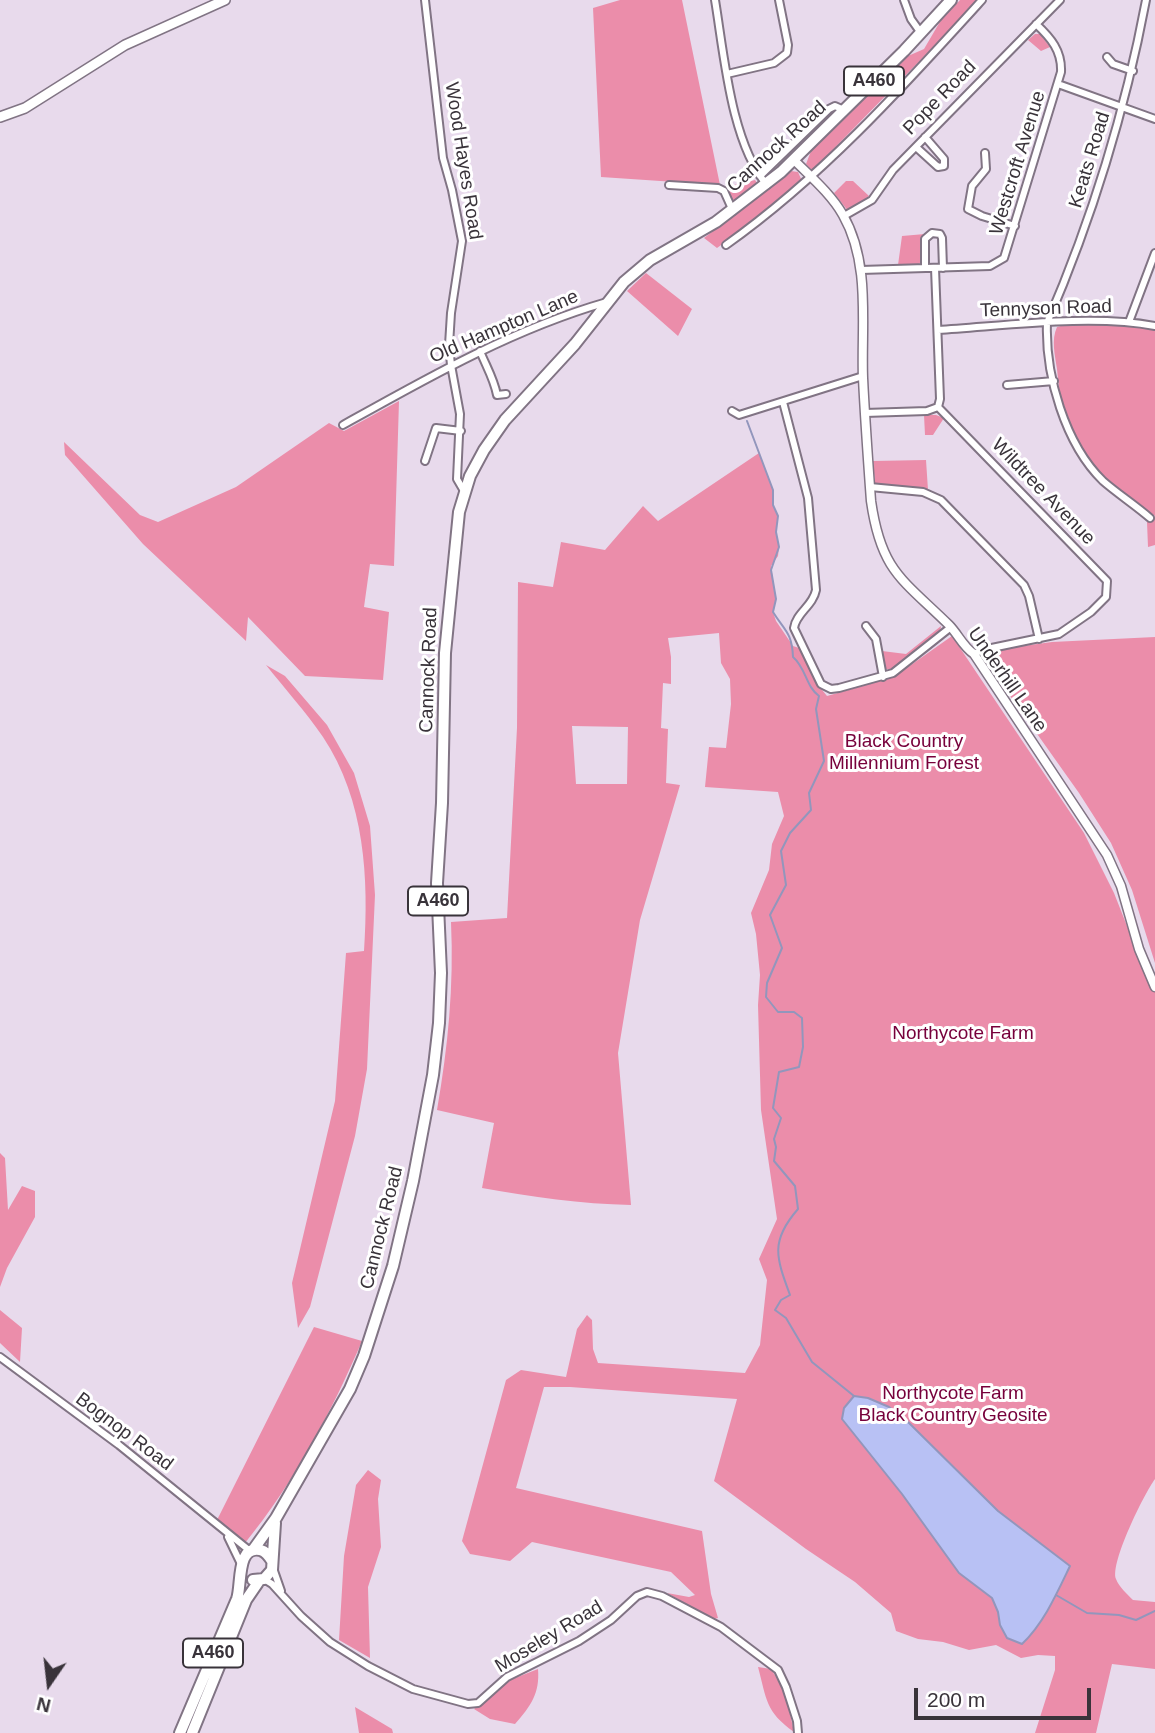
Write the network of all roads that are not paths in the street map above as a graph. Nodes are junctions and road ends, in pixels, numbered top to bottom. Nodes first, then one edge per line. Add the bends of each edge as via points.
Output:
1 (225, 0) edge
2 (425, 0) edge
3 (715, 0) edge
4 (779, 0) edge
5 (904, 0) edge
6 (951, 0) edge
7 (982, 0) edge
8 (1060, 0) edge
9 (1146, 0) edge
10 (1036, 24) junction
11 (921, 33) junction
12 (1107, 57) dead end
13 (1133, 71) junction
14 (727, 74) junction
15 (1058, 84) junction
16 (1123, 107) junction
17 (844, 110) junction
18 (0, 117) edge
19 (1155, 119) edge
20 (925, 137) junction
21 (916, 147) junction
22 (985, 153) dead end
23 (794, 160) junction
24 (811, 177) junction
25 (764, 180) junction
26 (669, 185) dead end
27 (733, 211) junction
28 (844, 216) junction
29 (1015, 226) junction
30 (726, 245) dead end
31 (1155, 253) edge
32 (925, 268) junction
33 (939, 268) junction
34 (861, 270) junction
35 (607, 302) junction
36 (1129, 322) junction
37 (1047, 323) junction
38 (1155, 326) edge
39 (938, 330) junction
40 (480, 351) junction
41 (451, 365) junction
42 (863, 376) junction
43 (1054, 381) junction
44 (506, 394) dead end
45 (1015, 395) dead end
46 (783, 402) junction
47 (938, 407) junction
48 (732, 411) dead end
49 (865, 413) junction
50 (343, 425) dead end
51 (461, 431) junction
52 (425, 461) dead end
53 (870, 487) junction
54 (464, 491) junction
55 (1150, 518) dead end
56 (866, 626) dead end
57 (951, 627) junction
58 (1039, 639) junction
59 (974, 654) junction
60 (883, 677) junction
61 (1155, 987) edge
62 (0, 1357) edge
63 (276, 1518) junction
64 (227, 1535) junction
65 (251, 1551) junction
66 (272, 1564) junction
67 (242, 1568) junction
68 (261, 1580) junction
69 (281, 1592) junction
70 (180, 1733) edge
71 (192, 1733) edge
72 (798, 1733) edge

1 - 18 main road via 125,45 34,103
2 - 41 street, Wood Hayes Road via 443,158 462,241 451,313
3 - 14 street
4 - 14 street via 789,50 785,57
5 - 11 street
6 - 11 highway, Cannock Road / A460
7 - 24 street
8 - 10 street, Pope Road
9 - 13 street, Keats Road
10 - 15 street, Westcroft Avenue via 1051,38 1062,61
10 - 20 street, Pope Road
11 - 17 highway, Cannock Road / A460
12 - 13 street
13 - 16 street, Keats Road
14 - 25 street via 752,164
15 - 16 street
15 - 29 street, Westcroft Avenue
16 - 19 street
16 - 37 street, Keats Road via 1089,219
17 - 23 highway, Cannock Road / A460
17 - 25 street via 829,109
20 - 21 street, Pope Road
20 - 21 street via 944,159 944,166 938,167
21 - 28 street, Pope Road via 872,200
22 - 29 street via 986,169 972,186 968,209
23 - 24 street, Underhill Lane
23 - 25 highway, Cannock Road / A460
24 - 28 street, Underhill Lane
24 - 30 street
25 - 27 highway, Cannock Road / A460
26 - 27 street via 719,188
27 - 35 highway, Cannock Road / A460 via 650,260
28 - 34 street, Underhill Lane
29 - 33 street, Westcroft Avenue via 1007,253 997,264
31 - 36 street
32 - 33 street, Westcroft Avenue
32 - 33 street via 925,239 932,233 942,238
32 - 34 street, Westcroft Avenue
33 - 39 street
34 - 42 street, Underhill Lane
35 - 40 street, Old Hampton Lane
35 - 54 highway, Cannock Road / A460 via 505,420
36 - 37 street, Tennyson Road
36 - 38 street, Tennyson Road
37 - 39 street, Tennyson Road
37 - 43 street
39 - 47 street
40 - 41 street, Old Hampton Lane
40 - 44 street via 497,395
41 - 50 street, Old Hampton Lane
41 - 51 street, Wood Hayes Road
42 - 46 street
42 - 49 street, Underhill Lane
43 - 45 street via 1011,385
43 - 55 street via 1067,429 1084,456 1102,480
46 - 48 street via 739,415
46 - 60 street via 808,498 816,590 794,628 826,688
47 - 49 street
47 - 58 street, Wildtree Avenue via 1107,581 1106,597 1091,612 1059,634
49 - 53 street, Underhill Lane
51 - 52 street via 436,428
51 - 54 street, Wood Hayes Road via 457,479
53 - 57 street, Underhill Lane via 874,520 890,565
53 - 58 street via 923,492 941,500 1024,585
54 - 63 highway, Cannock Road / A460 via 445,641 437,873 440,996 428,1102 402,1228 364,1356
56 - 60 street via 876,639
57 - 59 street, Underhill Lane
57 - 60 street via 900,670
58 - 59 street, Wildtree Avenue
59 - 61 street, Underhill Lane via 1107,855
62 - 64 street, Bognop Road via 119,1445
63 - 65 highway, Cannock Road / A460
63 - 66 highway, Cannock Road / A460
64 - 65 street, Bognop Road
64 - 67 street, Bognop Road
65 - 66 highway via 264,1551
65 - 67 highway via 244,1556
66 - 68 highway via 269,1575
66 - 69 street, Moseley Road
67 - 68 highway via 249,1579
67 - 70 highway, A460 via 237,1600
68 - 69 street, Moseley Road
68 - 71 highway, A460 via 246,1600
69 - 72 street, Moseley Road via 319,1632 368,1666 412,1689 468,1704 478,1703 507,1677 579,1641 637,1596 647,1592 662,1596 721,1627 778,1670

